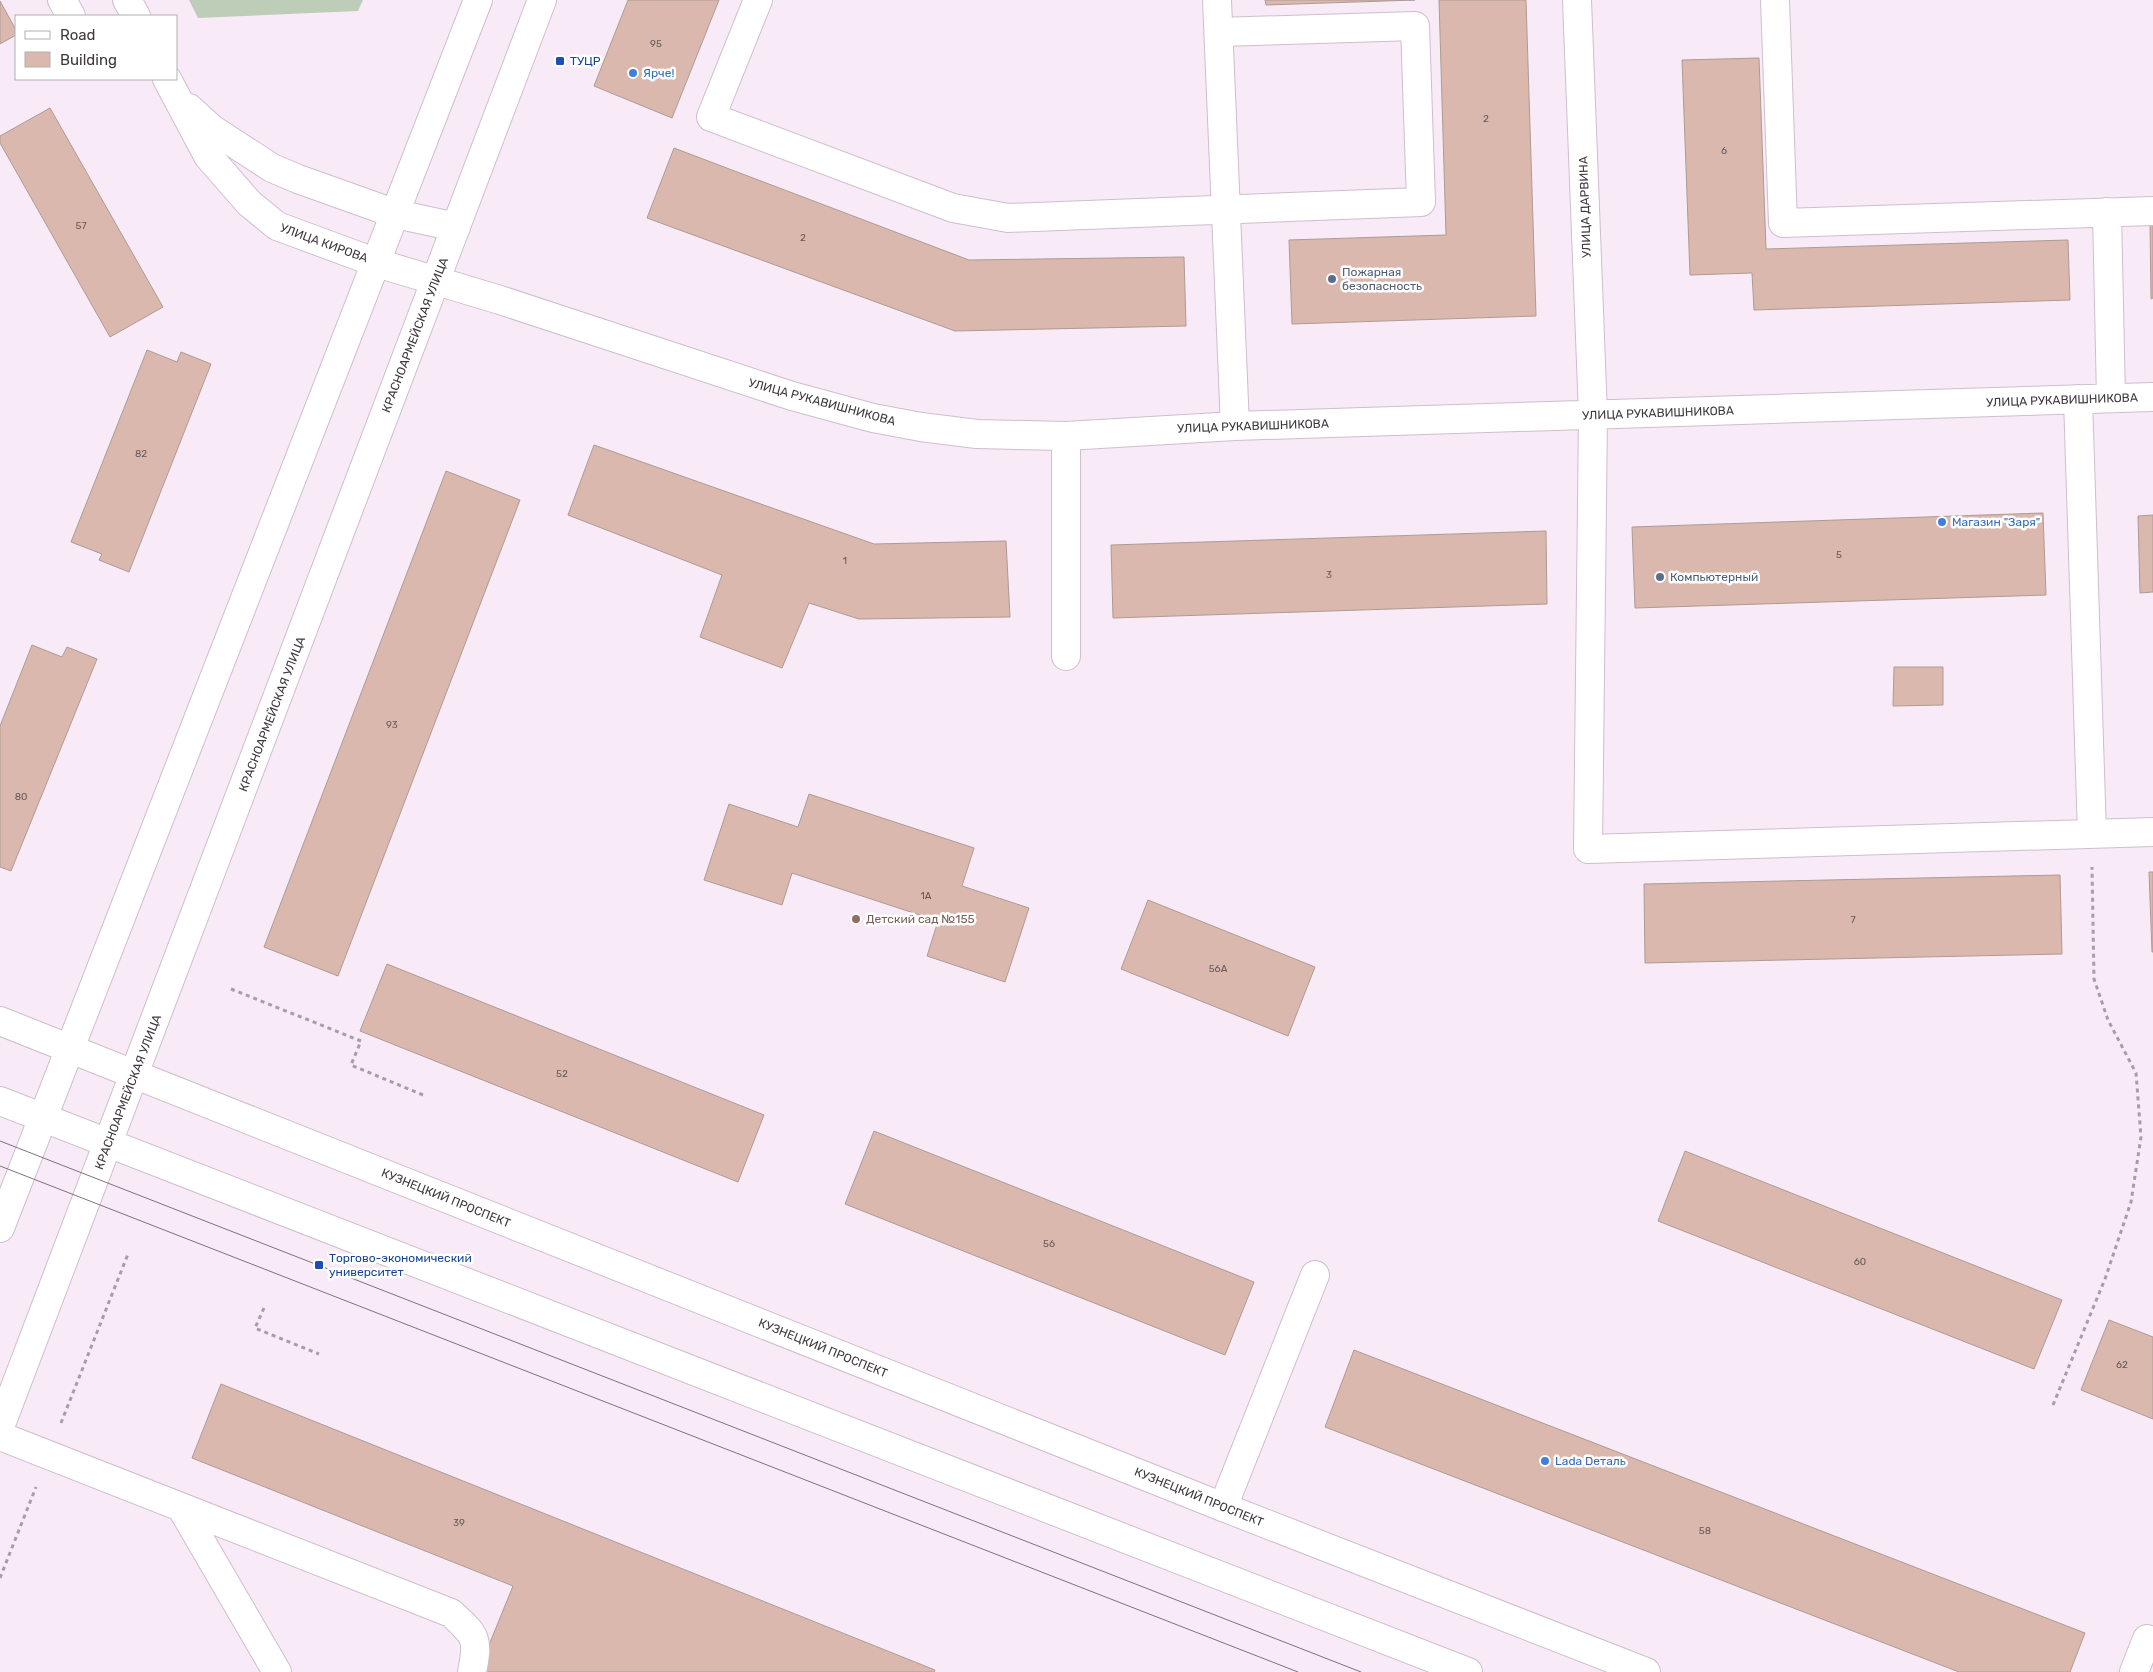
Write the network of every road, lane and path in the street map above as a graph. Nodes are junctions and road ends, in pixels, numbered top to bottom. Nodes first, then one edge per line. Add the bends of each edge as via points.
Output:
1 (62, 0) edge
2 (127, 0) edge
3 (478, 0) edge
4 (542, 0) edge
5 (758, 0) edge
6 (1217, 0) edge
7 (1577, 0) edge
8 (1775, 0) edge
9 (70, 15) edge
10 (135, 15) edge
11 (1219, 32) junction
12 (172, 88) edge
13 (1227, 208) junction
14 (2153, 211) edge
15 (2107, 212) junction
16 (396, 214) junction
17 (456, 227) junction
18 (377, 263) junction
19 (436, 281) junction
20 (2153, 396) edge
21 (2111, 398) junction
22 (2078, 399) junction
23 (1593, 415) junction
24 (1236, 426) junction
25 (1066, 436) junction
26 (1066, 656) dead end
27 (2153, 832) edge
28 (2092, 834) junction
29 (231, 989) dead end
30 (0, 1021) edge
31 (70, 1048) junction
32 (135, 1074) junction
33 (424, 1095) dead end
34 (0, 1101) edge
35 (42, 1118) junction
36 (108, 1142) junction
37 (0, 1228) edge
38 (128, 1254) dead end
39 (1315, 1275) dead end
40 (264, 1308) dead end
41 (319, 1354) dead end
42 (2053, 1405) dead end
43 (0, 1427) edge
44 (0, 1436) edge
45 (48, 1455) junction
46 (181, 1507) junction
47 (1223, 1507) junction
48 (0, 1578) edge
49 (2147, 1639) dead end
50 (277, 1672) edge
51 (472, 1672) edge
52 (1468, 1672) edge
53 (1646, 1672) edge
54 (2134, 1672) edge

1 - 9 main road
2 - 10 main road
3 - 16 main road
4 - 17 main road, КРАСНОАРМЕЙСКАЯ УЛИЦА
5 - 13 main road via 711,117 953,208 1008,218
6 - 11 main road
7 - 23 main road, УЛИЦА ДАРВИНА
8 - 15 main road via 1783,223
11 - 13 main road
11 - 13 main road via 1416,26 1421,202
12 - 16 main road via 212,129 272,168
12 - 18 main road, УЛИЦА КИРОВА via 208,156 249,203 277,226
13 - 24 main road
14 - 15 main road
15 - 21 main road
16 - 17 main road
16 - 18 main road
17 - 19 main road, КРАСНОАРМЕЙСКАЯ УЛИЦА
18 - 19 main road, УЛИЦА РУКАВИШНИКОВА
18 - 31 main road
19 - 25 main road, УЛИЦА РУКАВИШНИКОВА via 792,396 873,418 978,434
19 - 32 main road, КРАСНОАРМЕЙСКАЯ УЛИЦА
20 - 21 main road, УЛИЦА РУКАВИШНИКОВА
21 - 22 main road, УЛИЦА РУКАВИШНИКОВА
22 - 23 main road, УЛИЦА РУКАВИШНИКОВА
22 - 28 main road
23 - 24 main road, УЛИЦА РУКАВИШНИКОВА
23 - 28 main road, УЛИЦА ДАРВИНА via 1588,849
24 - 25 main road, УЛИЦА РУКАВИШНИКОВА
25 - 26 main road
27 - 28 main road
28 - 42 path via 2094,978 2108,1020 2136,1074 2141,1137 2131,1202 2105,1279
29 - 33 path via 361,1041 350,1065
30 - 31 main road, КУЗНЕЦКИЙ ПРОСПЕКТ
31 - 32 main road, КУЗНЕЦКИЙ ПРОСПЕКТ
31 - 35 main road
32 - 36 main road, КРАСНОАРМЕЙСКАЯ УЛИЦА
32 - 47 main road, КУЗНЕЦКИЙ ПРОСПЕКТ
34 - 35 main road
35 - 36 main road
35 - 37 main road
36 - 43 main road, КРАСНОАРМЕЙСКАЯ УЛИЦА
36 - 52 main road
38 - 45 path
39 - 47 main road
40 - 41 path via 255,1328
44 - 45 main road
45 - 46 main road
45 - 48 path
46 - 50 main road
46 - 51 main road via 451,1613 472,1632 476,1652
47 - 53 main road, КУЗНЕЦКИЙ ПРОСПЕКТ
49 - 54 main road

